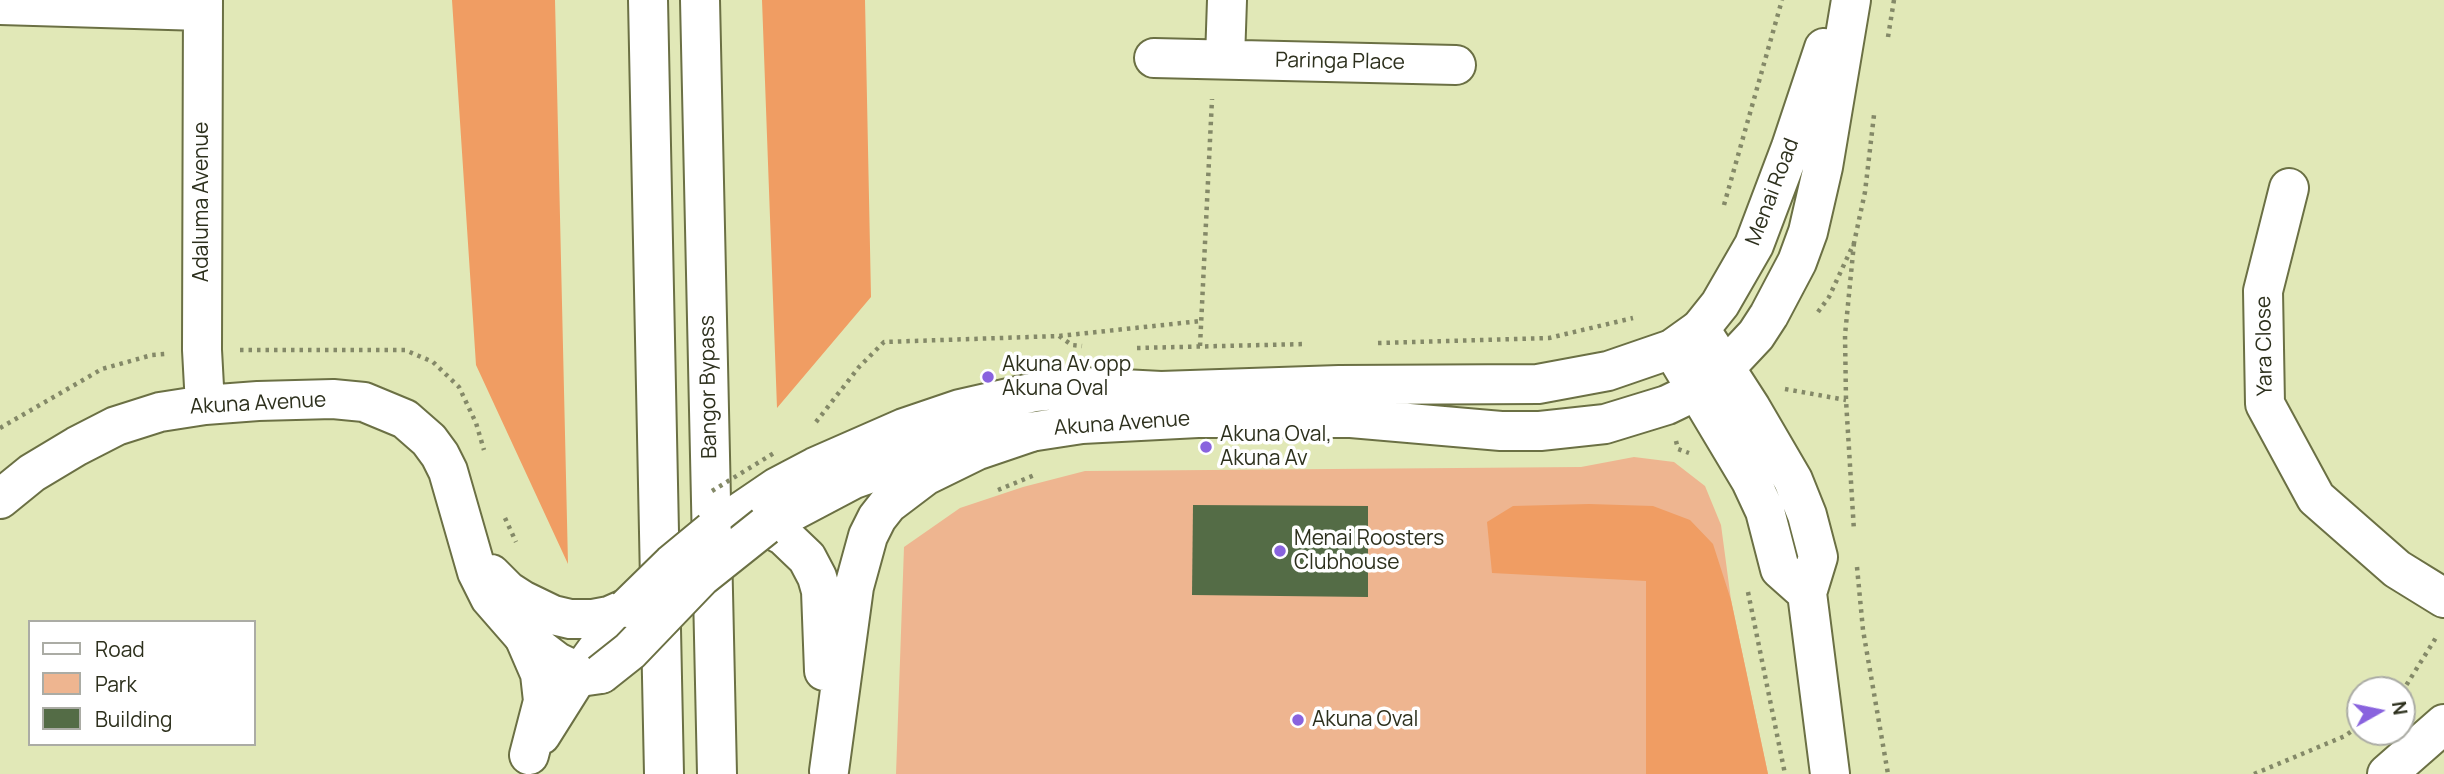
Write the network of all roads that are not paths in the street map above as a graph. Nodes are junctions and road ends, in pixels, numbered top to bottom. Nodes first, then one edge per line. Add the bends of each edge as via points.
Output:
1 (648, 0) edge
2 (700, 0) edge
3 (1227, 0) edge
4 (1840, 0) edge
5 (1851, 0) edge
6 (0, 5) edge
7 (203, 6) edge
8 (1154, 58) dead end
9 (1215, 59) junction
10 (1456, 65) dead end
11 (2289, 188) dead end
12 (1675, 345) junction
13 (1696, 388) junction
14 (205, 405) junction
15 (1031, 432) junction
16 (0, 499) edge
17 (773, 503) junction
18 (465, 531) junction
19 (2444, 598) edge
20 (524, 637) junction
21 (600, 643) junction
22 (2444, 724) edge
23 (525, 764) edge
24 (829, 773) edge
25 (664, 774) edge
26 (717, 774) edge
27 (1830, 774) edge
28 (2387, 774) edge

1 - 25 main road
2 - 26 main road, Bangor Bypass
3 - 9 main road
4 - 12 main road, Menai Road via 1754,245 1720,304
5 - 13 main road, Menai Road via 1823,167 1797,261 1755,335
6 - 7 main road
7 - 14 main road, Adaluma Avenue
8 - 9 main road, Paringa Place
9 - 10 main road, Paringa Place
11 - 19 main road, Yara Close via 2263,291 2265,404 2316,498 2397,569
12 - 13 main road
12 - 17 main road, Akuna Avenue via 1587,376 1538,384 1161,391 1084,387 1035,392 904,428 815,467
13 - 15 main road, Akuna Avenue via 1605,424 1540,431 1270,417 1139,420
13 - 27 main road via 1793,480 1807,515 1818,557 1807,593
14 - 16 main road, Akuna Avenue via 160,412 116,426 32,472
14 - 18 main road, Akuna Avenue via 333,399 364,402 393,413 418,429 440,455
15 - 17 main road, Akuna Avenue via 968,442
15 - 24 main road via 978,450 925,476 888,503 877,518 854,587
17 - 21 main road, bridge via 712,531 672,564
17 - 21 main road, Akuna Avenue, bridge via 630,651
17 - 24 main road via 807,558 821,591
18 - 20 main road, Akuna Avenue via 490,598
18 - 21 main road, Akuna Avenue via 485,567 508,591 537,609 570,619
20 - 21 main road, Akuna Avenue via 557,662
20 - 23 main road via 540,674 543,701
21 - 23 main road
22 - 28 main road

